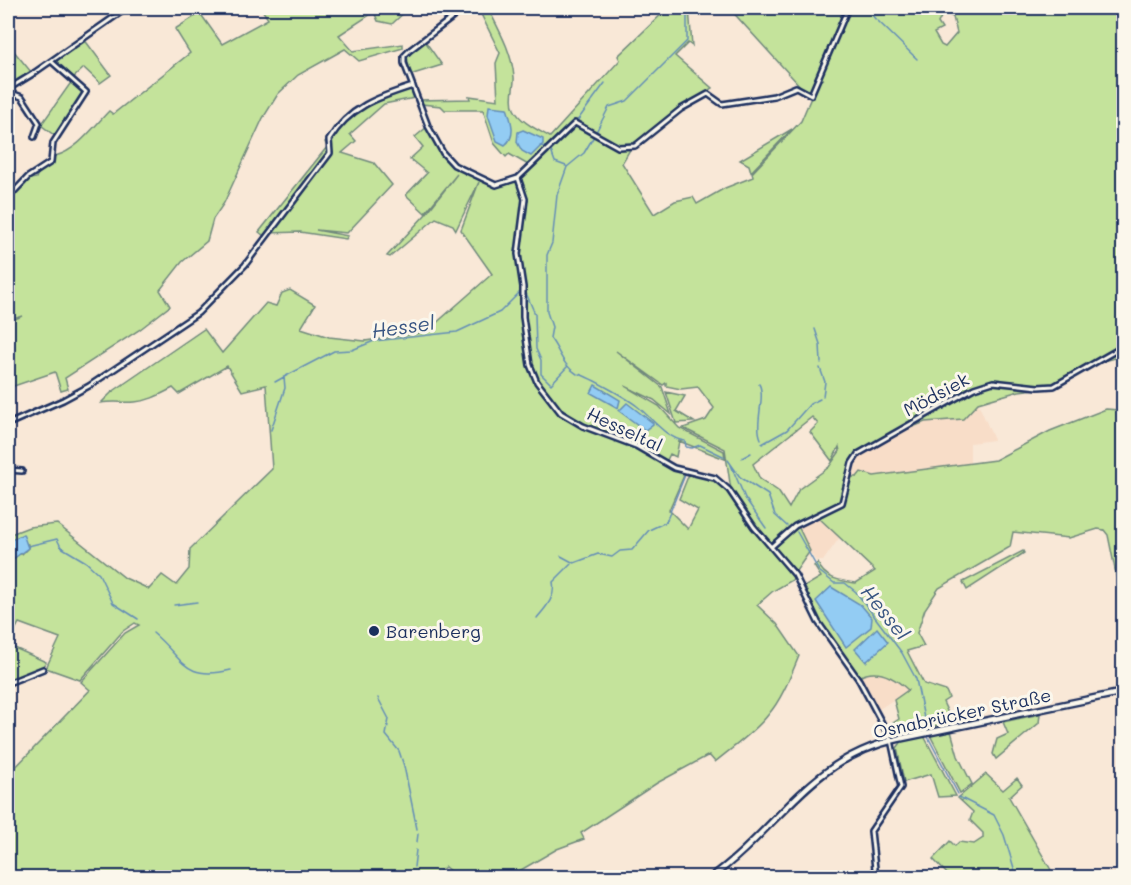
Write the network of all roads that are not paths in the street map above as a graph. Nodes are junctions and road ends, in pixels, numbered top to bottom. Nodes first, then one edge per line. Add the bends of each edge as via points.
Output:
1 (127, 8) edge
2 (465, 8) edge
3 (848, 8) edge
4 (51, 61) junction
5 (413, 86) junction
6 (8, 90) edge
7 (34, 137) dead end
8 (518, 177) junction
9 (8, 198) edge
10 (1124, 346) edge
11 (8, 424) edge
12 (8, 470) edge
13 (21, 471) dead end
14 (771, 547) junction
15 (44, 669) dead end
16 (8, 683) edge
17 (1124, 692) edge
18 (891, 740) junction
19 (710, 878) edge
20 (876, 878) edge

1 - 4 street
2 - 5 street via 404,56
3 - 8 street via 811,95 796,87 774,96 722,105 708,94 681,109 635,146 618,147 575,123
4 - 6 street
4 - 9 street via 86,92 53,143 51,162 28,177
5 - 8 street via 428,126 454,165 493,185
5 - 11 street via 370,101 347,118 329,140 330,153 246,265 198,313 80,390
6 - 7 street via 22,97 39,123
8 - 14 street, Hesseltal via 525,199 518,254 523,317 530,365 544,394 561,413 595,432 636,446 674,468 722,482
10 - 14 street, Mödsiek via 1054,386 988,383 895,432 854,458 842,503 795,526
12 - 13 street
14 - 18 street, Hesseltal via 795,575 818,622 859,680
15 - 16 street
17 - 18 main road, Osnabrücker Straße
18 - 19 main road, Osnabrücker Straße via 857,752 825,770
18 - 20 street, Hesseltal via 901,787 871,831

